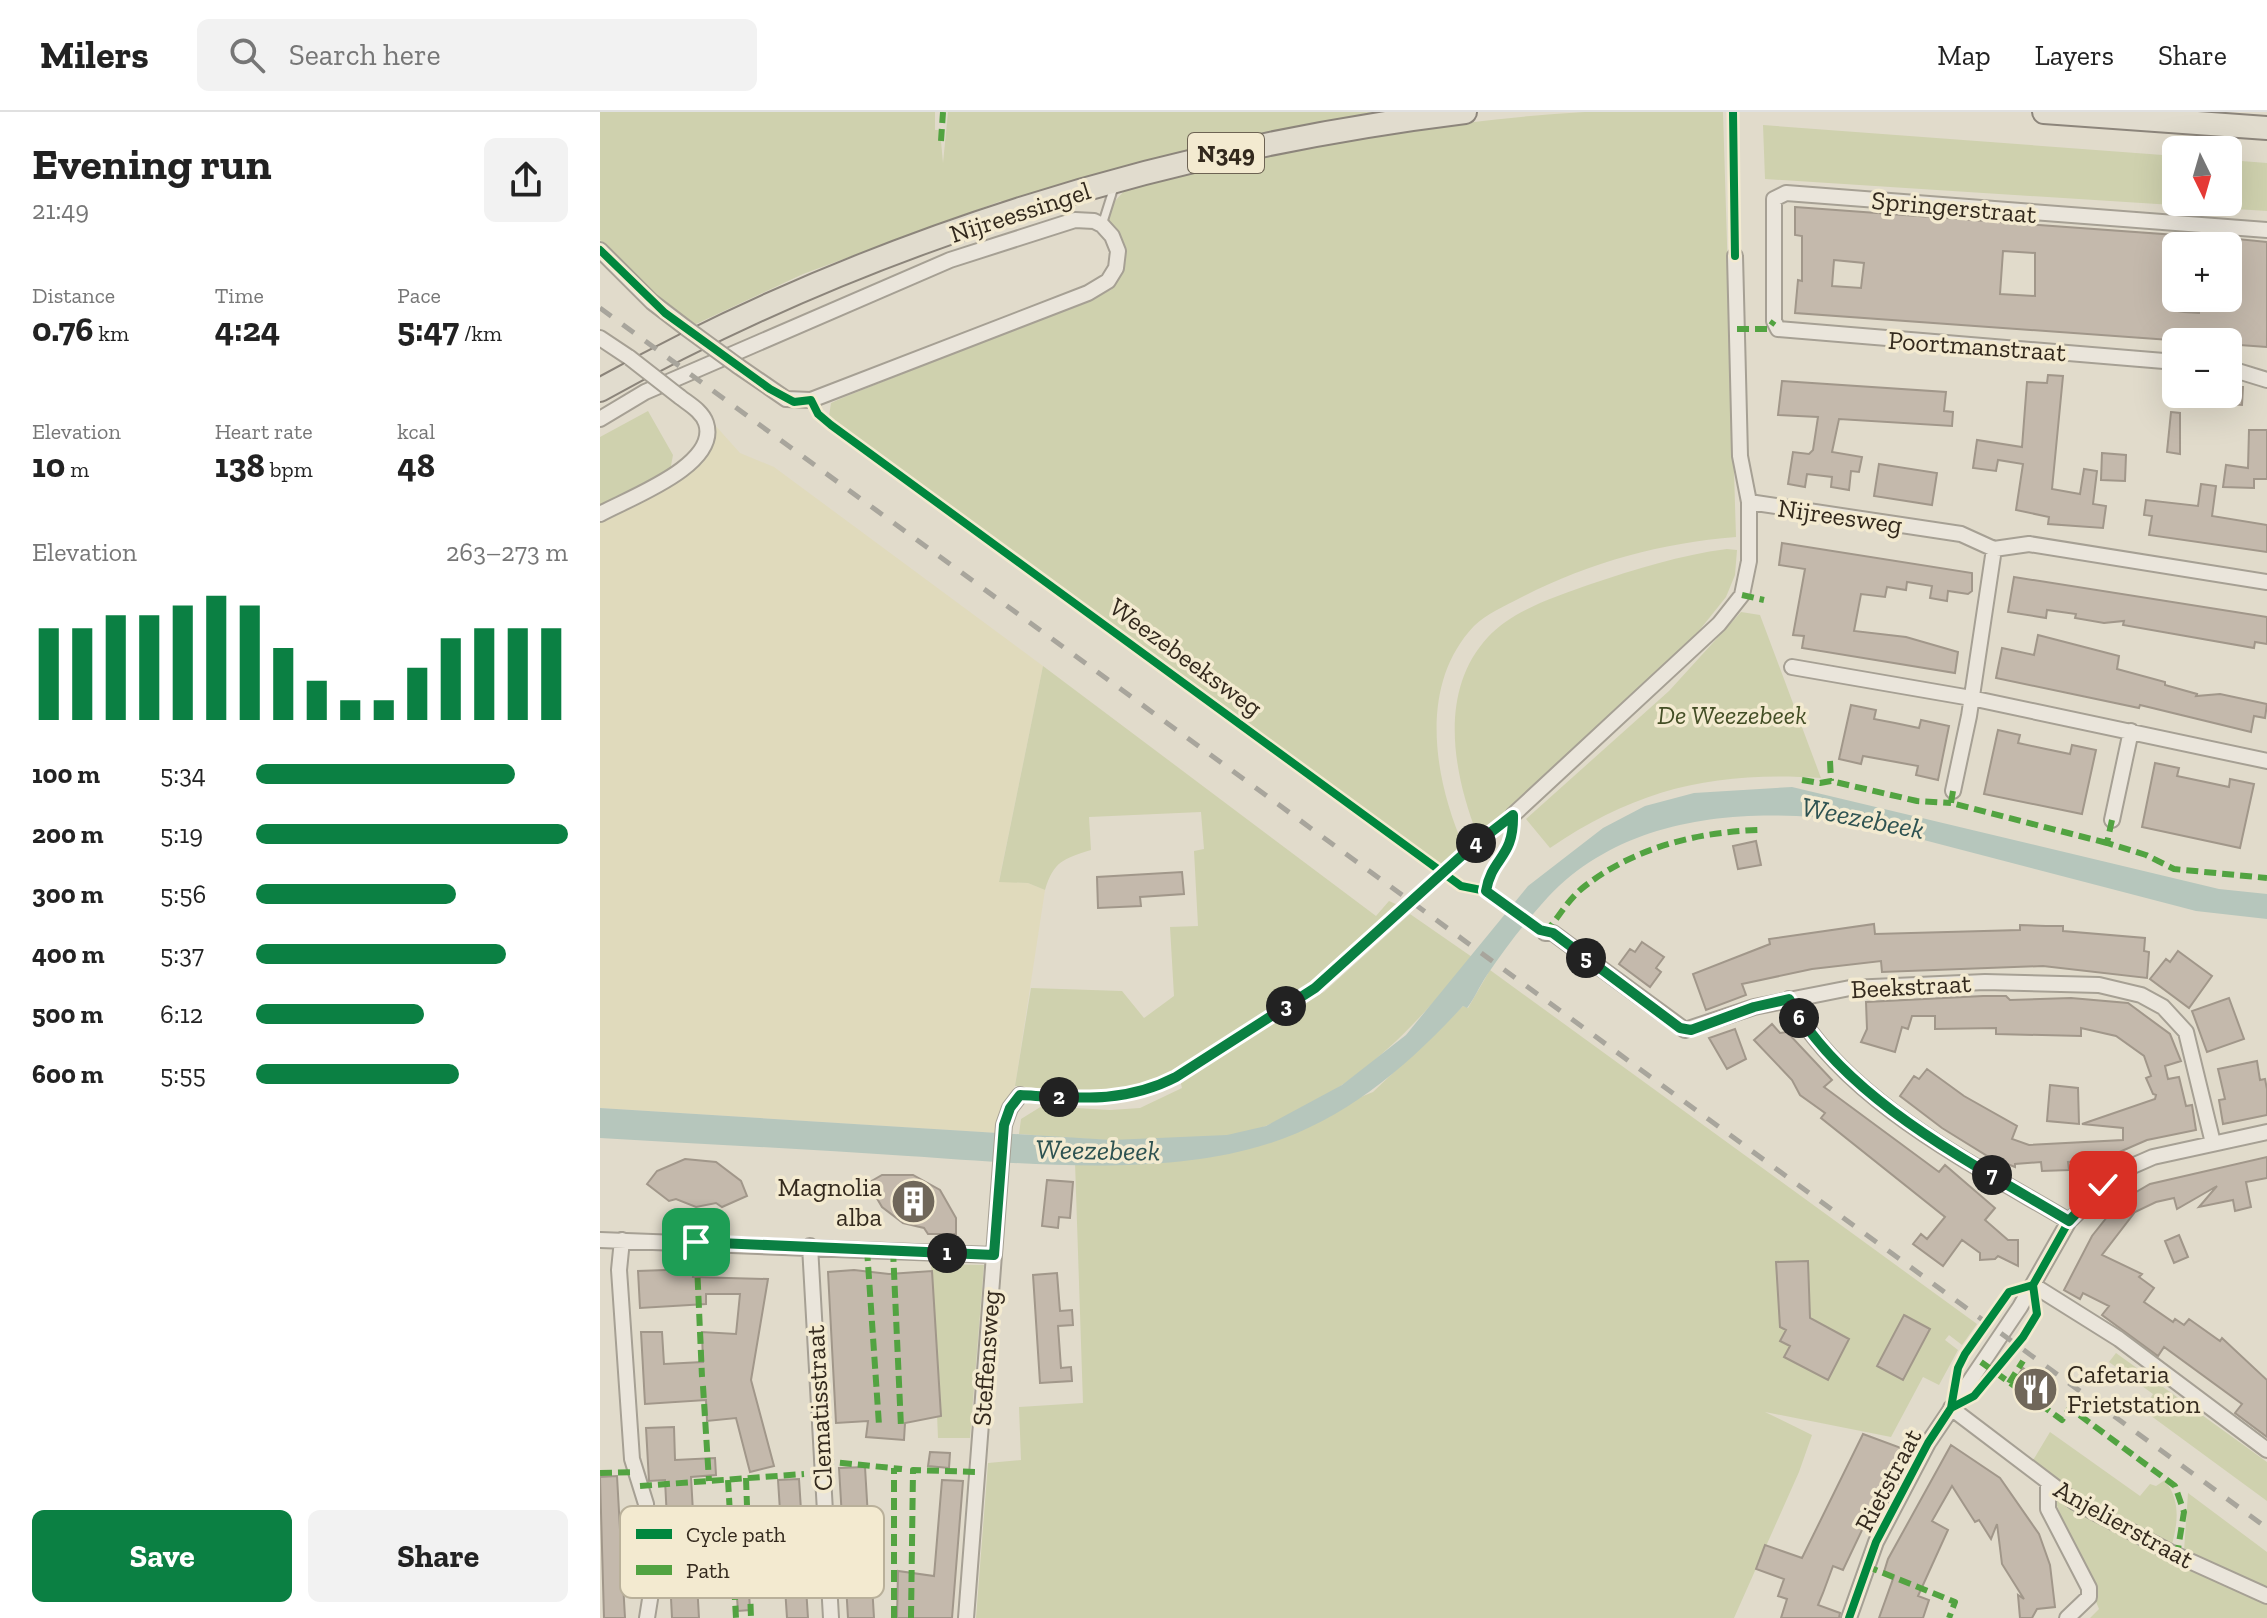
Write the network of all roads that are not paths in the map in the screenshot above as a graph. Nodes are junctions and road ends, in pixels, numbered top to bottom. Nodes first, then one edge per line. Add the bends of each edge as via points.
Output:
1 (1465, 112) edge
2 (2044, 112) edge
3 (2267, 128) edge
4 (1115, 181) junction
5 (1102, 225) junction
6 (2267, 230) edge
7 (600, 250) edge
8 (1735, 256) dead end
9 (1778, 329) joint
10 (600, 338) edge
11 (2162, 361) edge
12 (2242, 372) edge
13 (2267, 380) edge
14 (600, 390) edge
15 (600, 419) edge
16 (1749, 502) junction
17 (600, 514) edge
18 (1994, 549) junction
19 (2267, 582) edge
20 (1792, 667) dead end
21 (1971, 698) junction
22 (2131, 731) junction
23 (2267, 761) edge
24 (1953, 791) dead end
25 (1513, 815) dead end
26 (2112, 820) dead end
27 (1545, 933) dead end
28 (1789, 999) junction
29 (1020, 1095) dead end
30 (2267, 1132) edge
31 (2213, 1143) junction
32 (2069, 1221) junction
33 (600, 1240) edge
34 (622, 1240) junction
35 (810, 1246) junction
36 (994, 1255) junction
37 (2033, 1285) junction
38 (1951, 1408) junction
39 (2267, 1450) edge
40 (2048, 1483) junction
41 (646, 1506) edge
42 (825, 1506) edge
43 (2267, 1596) edge
44 (650, 1598) edge
45 (830, 1598) edge
46 (647, 1618) edge
47 (831, 1618) edge
48 (966, 1618) edge
49 (1849, 1618) edge
50 (2067, 1618) edge

1 - 4 main road, Nijreessingel / N349 via 1309,136
2 - 3 main road
4 - 5 lane
4 - 14 main road, Nijreessingel / N349 via 847,272 723,326
5 - 7 street, bridge via 1118,251 1108,281 811,400 786,399 738,366 652,302
5 - 15 street via 1075,220 950,260 645,392
6 - 9 street, Springerstraat via 1786,193 1774,199 1772,210
8 - 16 street, Nijreesweg via 1740,456
9 - 11 street, Poortmanstraat
10 - 17 street, bridge via 698,411 706,423 699,458
12 - 13 street
16 - 18 street, Nijreesweg via 1961,534
16 - 25 street via 1749,561 1742,595
18 - 19 street, Nijreesweg via 2029,544
18 - 21 street
20 - 21 street
21 - 22 street
21 - 24 street
22 - 23 street
22 - 26 street
27 - 28 street, Beekstraat via 1553,933 1685,1030
28 - 31 street, Beekstraat via 1859,987 1985,982 2099,985 2141,995 2163,1007 2186,1032
28 - 32 street via 1799,1019 1842,1069 1952,1152
29 - 36 street, Steffensweg via 1004,1125
30 - 31 street, Rietstraat
31 - 32 street, Rietstraat via 2153,1157 2121,1171
32 - 37 street, Rietstraat
33 - 34 street
34 - 35 street
34 - 41 street via 619,1270 632,1459
35 - 36 street
35 - 42 street, Clematisstraat
36 - 48 street, Steffensweg
37 - 38 street, Rietstraat
37 - 39 street via 2119,1339
38 - 40 street, Anjelierstraat
38 - 49 street, Rietstraat via 1876,1542
40 - 43 street, Anjelierstraat via 2172,1553
40 - 50 street via 2048,1509 2089,1588 2089,1597
44 - 46 street
45 - 47 street, Clematisstraat

